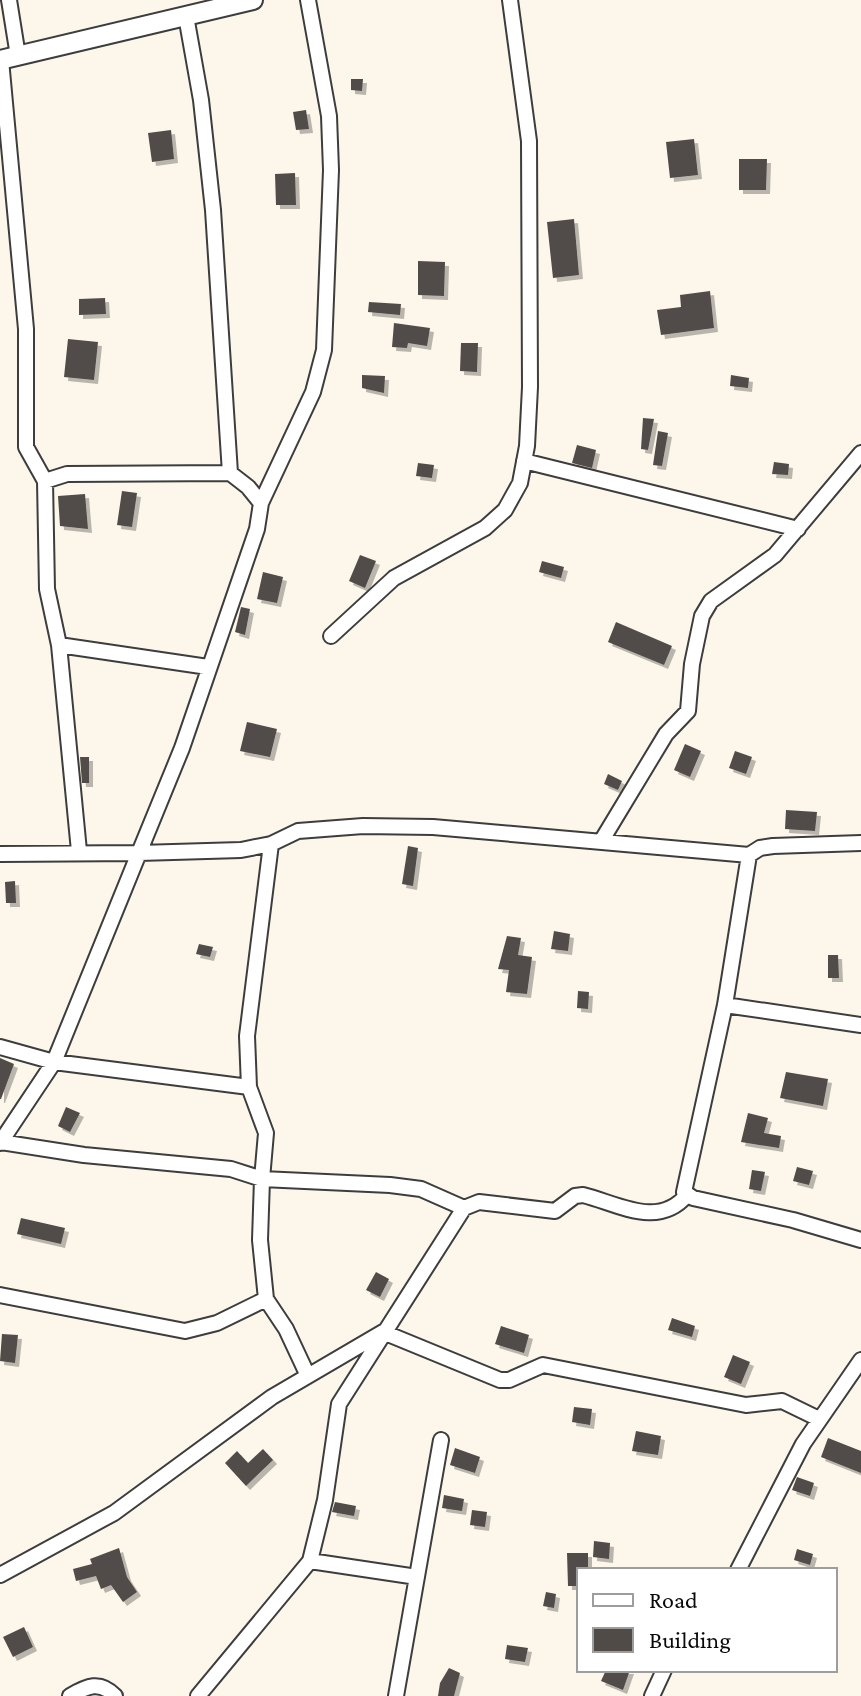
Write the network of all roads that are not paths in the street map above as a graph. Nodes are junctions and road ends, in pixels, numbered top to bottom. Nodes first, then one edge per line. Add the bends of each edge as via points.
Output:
1 (9, 0) edge
2 (253, 0) edge
3 (308, 0) edge
4 (510, 0) edge
5 (186, 16) junction
6 (6, 59) edge
7 (2, 86) edge
8 (861, 453) edge
9 (524, 461) junction
10 (230, 473) junction
11 (45, 481) junction
12 (261, 503) junction
13 (798, 529) junction
14 (331, 636) dead end
15 (59, 645) junction
16 (208, 667) junction
17 (602, 840) junction
18 (861, 843) edge
19 (271, 844) junction
20 (79, 851) junction
21 (139, 853) junction
22 (0, 854) edge
23 (749, 855) junction
24 (725, 1005) junction
25 (861, 1025) edge
26 (0, 1047) edge
27 (54, 1062) junction
28 (249, 1087) junction
29 (0, 1142) edge
30 (262, 1179) junction
31 (687, 1195) junction
32 (464, 1208) junction
33 (861, 1240) edge
34 (0, 1295) edge
35 (266, 1299) junction
36 (383, 1332) junction
37 (861, 1360) edge
38 (308, 1376) junction
39 (819, 1419) junction
40 (441, 1440) dead end
41 (310, 1561) junction
42 (739, 1568) edge
43 (0, 1575) edge
44 (417, 1577) junction
45 (663, 1672) edge
46 (70, 1696) edge
47 (115, 1696) edge
48 (198, 1696) edge
49 (396, 1696) edge
50 (652, 1696) edge

1 - 6 street
2 - 5 street
3 - 12 street via 325,87 331,170 324,350 313,392
4 - 9 street via 529,141 530,387
5 - 6 street
5 - 10 street via 213,210
6 - 7 street
7 - 11 street via 26,329 26,447
8 - 13 street
9 - 13 street
9 - 14 street via 520,483 505,510 485,528 394,578
10 - 11 street via 67,474
10 - 12 street
11 - 15 street via 47,589
12 - 16 street via 257,529
13 - 17 street via 775,555 711,601 702,616 688,711 666,734
15 - 16 street
15 - 20 street
16 - 21 street
17 - 19 street via 363,826 298,831
17 - 23 street
18 - 23 street via 773,846
19 - 21 street
19 - 28 street via 247,1036
20 - 21 street
20 - 22 street
21 - 27 street
23 - 24 street
24 - 25 street
24 - 31 street
26 - 27 street
27 - 28 street
27 - 29 street
28 - 30 street via 266,1133
29 - 30 street via 231,1169
30 - 32 street via 421,1189
30 - 35 street via 260,1240
31 - 32 street via 678,1206 654,1214 583,1195 555,1211 479,1202
31 - 33 street
32 - 36 street
34 - 35 street via 185,1331 217,1323
35 - 38 street
36 - 38 street
36 - 39 street via 500,1380 543,1365 738,1404 782,1401
36 - 41 street via 334,1417 329,1477
37 - 39 street
38 - 43 street via 114,1513
39 - 42 street
40 - 44 street
41 - 44 street
41 - 48 street
44 - 49 street
45 - 50 street
46 - 47 street via 94,1685

